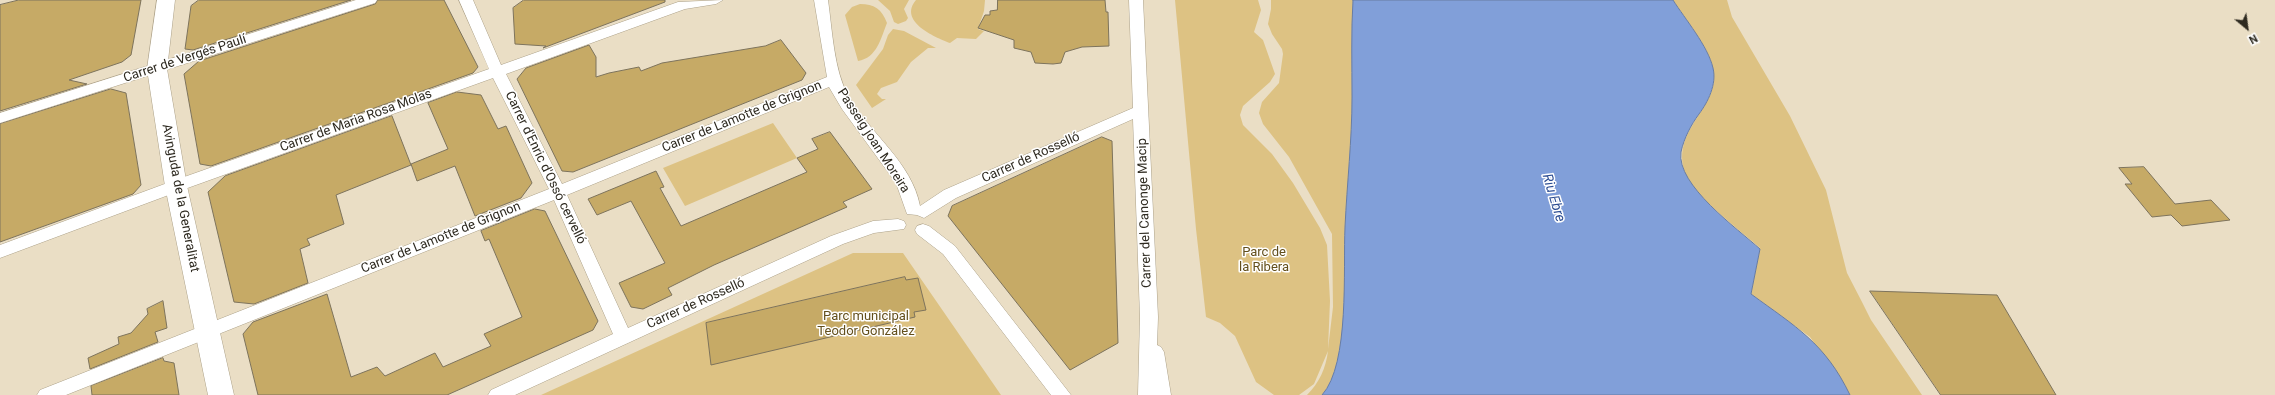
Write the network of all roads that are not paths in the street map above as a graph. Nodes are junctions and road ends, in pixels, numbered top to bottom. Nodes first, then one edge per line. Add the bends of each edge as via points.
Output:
1 (370, 0) edge
2 (466, 0) edge
3 (716, 0) edge
4 (821, 0) edge
5 (1136, 0) edge
6 (169, 1) edge
7 (682, 3) edge
8 (157, 69) junction
9 (497, 71) junction
10 (835, 79) junction
11 (1141, 110) junction
12 (0, 118) edge
13 (176, 186) junction
14 (558, 192) junction
15 (919, 211) junction
16 (898, 225) junction
17 (924, 230) junction
18 (0, 252) edge
19 (1149, 317) junction
20 (206, 331) junction
21 (623, 337) junction
22 (46, 395) edge
23 (221, 395) edge
24 (497, 395) edge
25 (1062, 395) edge
26 (1147, 395) edge
27 (1162, 395) edge

1 - 8 street, Carrer de Vergés Paulí
2 - 9 street, Carrer d'Enric d'Ossó cervelló
3 - 7 street, Carrer de Maria Rosa Molas
4 - 10 street, Passeig joan Moreira
5 - 11 street, Carrer del Canonge Macip
6 - 8 street, Avinguda de la Generalitat
7 - 9 street, Carrer de Maria Rosa Molas
8 - 12 street, Carrer de Vergés Paulí
8 - 13 street, Avinguda de la Generalitat
9 - 13 street, Carrer de Maria Rosa Molas
9 - 14 street, Carrer d'Enric d'Ossó cervelló
10 - 14 street, Carrer de Lamotte de Grignon
10 - 15 street, Passeig joan Moreira via 848,108 903,182
11 - 15 street, Carrer de Rosselló via 950,194
11 - 19 street, Carrer del Canonge Macip
13 - 18 street, Carrer de Maria Rosa Molas
13 - 20 street, Avinguda de la Generalitat
14 - 20 street, Carrer de Lamotte de Grignon
14 - 21 street, Carrer d'Enric d'Ossó cervelló
15 - 16 street via 900,216
15 - 17 street via 930,220
16 - 17 street via 906,233 914,234
16 - 21 street, Carrer de Rosselló via 873,227 837,240
17 - 25 street via 949,250
19 - 26 street
19 - 27 street
20 - 22 street, Carrer de Lamotte de Grignon
20 - 23 street, Avinguda de la Generalitat
21 - 24 street, Carrer de Rosselló

